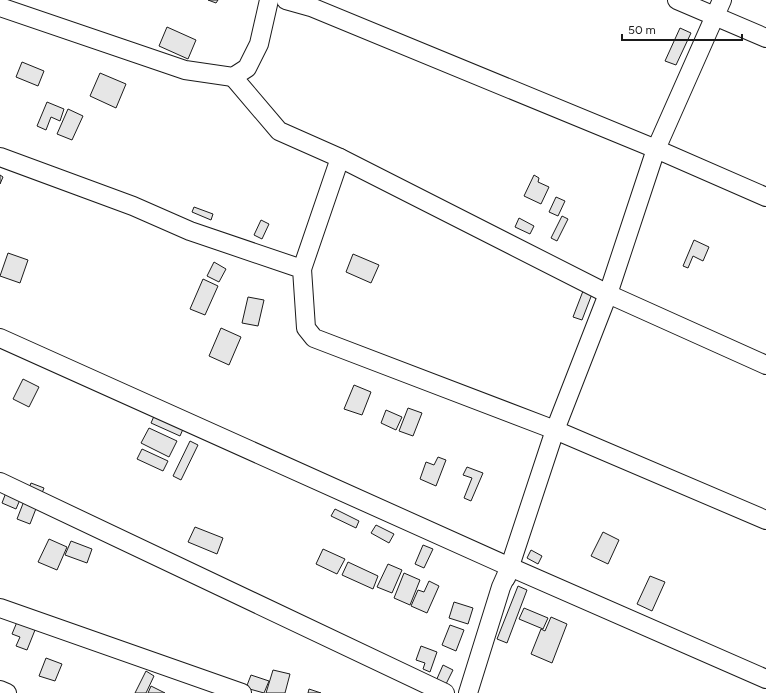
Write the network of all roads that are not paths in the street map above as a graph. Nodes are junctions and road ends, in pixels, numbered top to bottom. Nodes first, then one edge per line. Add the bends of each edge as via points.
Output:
1 (269, 0) edge
2 (286, 0) edge
3 (677, 0) edge
4 (722, 0) edge
5 (0, 7) edge
6 (716, 17) junction
7 (766, 38) edge
8 (233, 77) junction
9 (656, 149) junction
10 (0, 157) edge
11 (340, 158) junction
12 (766, 197) edge
13 (302, 269) junction
14 (608, 294) junction
15 (0, 338) edge
16 (766, 365) edge
17 (555, 430) junction
18 (0, 482) edge
19 (766, 520) edge
20 (510, 567) junction
21 (0, 608) edge
22 (766, 679) edge
23 (0, 690) edge
24 (7, 693) edge
25 (242, 693) edge
26 (445, 693) edge
27 (468, 693) edge

1 - 8 street via 259,44 247,68
2 - 9 street via 311,7
3 - 6 street
4 - 6 street
5 - 8 street via 185,70
6 - 7 street
6 - 9 street
8 - 11 street via 279,131
9 - 12 street
9 - 14 street
10 - 13 street via 133,206 190,231
11 - 13 street
11 - 14 street
13 - 17 street via 306,328 314,338
14 - 16 street
14 - 17 street
15 - 20 street
17 - 19 street
17 - 20 street
18 - 26 street
20 - 22 street
20 - 27 street via 501,587
21 - 25 street
23 - 24 street

